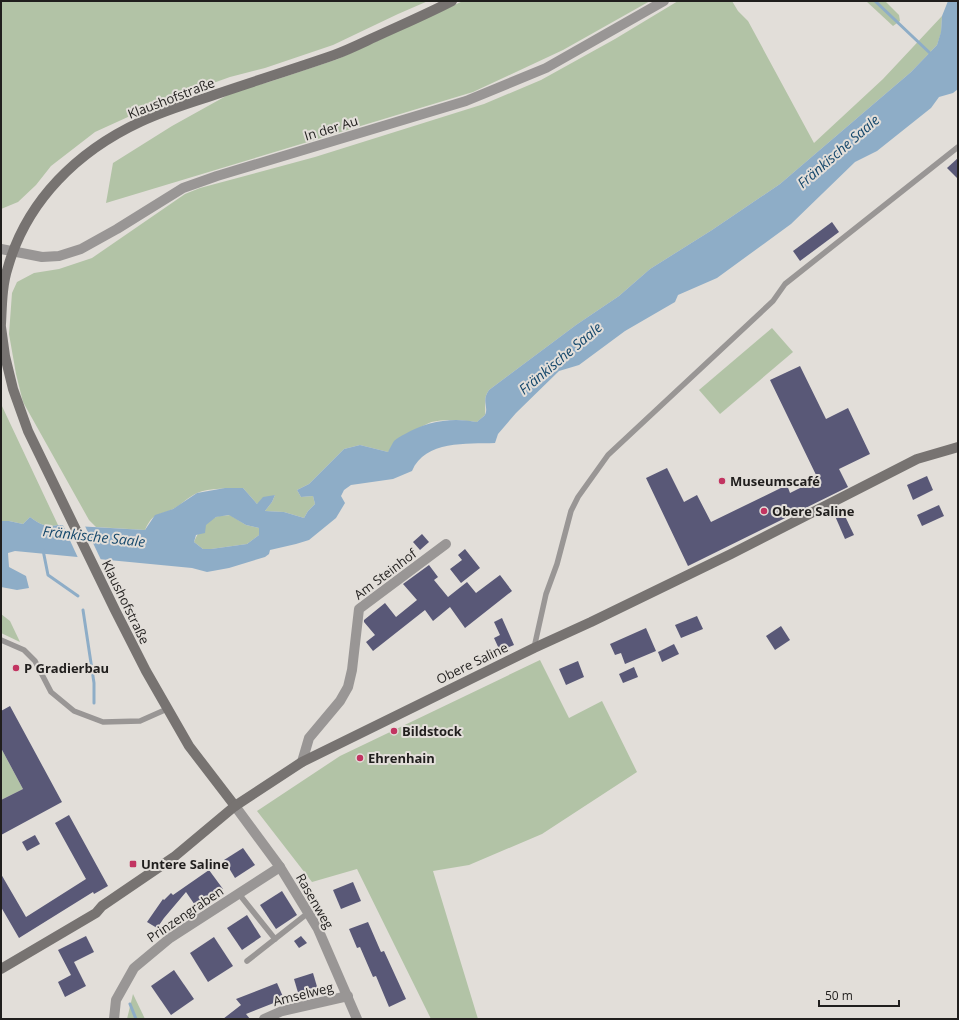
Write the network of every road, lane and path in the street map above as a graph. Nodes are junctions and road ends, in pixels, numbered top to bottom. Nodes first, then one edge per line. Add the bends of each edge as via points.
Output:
1 (452, 1) edge
2 (664, 1) edge
3 (958, 147) edge
4 (1, 249) edge
5 (13, 251) junction
6 (1, 325) edge
7 (958, 447) edge
8 (446, 544) dead end
9 (1, 640) edge
10 (534, 648) junction
11 (167, 709) junction
12 (302, 762) junction
13 (235, 806) junction
14 (280, 867) junction
15 (239, 894) junction
16 (308, 912) junction
17 (274, 939) junction
18 (247, 961) dead end
19 (1, 969) edge
20 (348, 996) junction
21 (114, 1019) edge
22 (264, 1019) edge
23 (357, 1019) edge

1 - 5 main road, Klaushofstraße via 336,54 167,111 122,132 91,151 55,182 32,211
2 - 5 street, In der Au via 546,68 466,101 183,188 81,249 59,256 42,257
3 - 10 lane via 785,284 773,301 608,455 571,511 546,594
4 - 5 street, In der Au
5 - 6 main road, Klaushofstraße via 4,285
6 - 11 main road, Klaushofstraße via 13,389 28,431 115,610
7 - 10 main road, Obere Saline via 917,459 731,554
8 - 12 street, Am Steinhof via 359,609 348,687 340,701 309,738
9 - 11 lane via 24,650 35,661 51,692 74,711 103,722 140,721
10 - 12 main road, Obere Saline
11 - 13 main road, Klaushofstraße via 189,746
12 - 13 main road
13 - 14 street, Rasenweg
13 - 19 main road via 174,857 102,906 96,913
14 - 15 street, Prinzengraben
14 - 16 street, Rasenweg
15 - 17 lane
15 - 21 street, Prinzengraben via 170,938 134,968 116,1000
16 - 17 lane
16 - 20 street, Rasenweg
17 - 18 lane
20 - 22 street, Amselweg via 282,1010
20 - 23 street, Rasenweg

